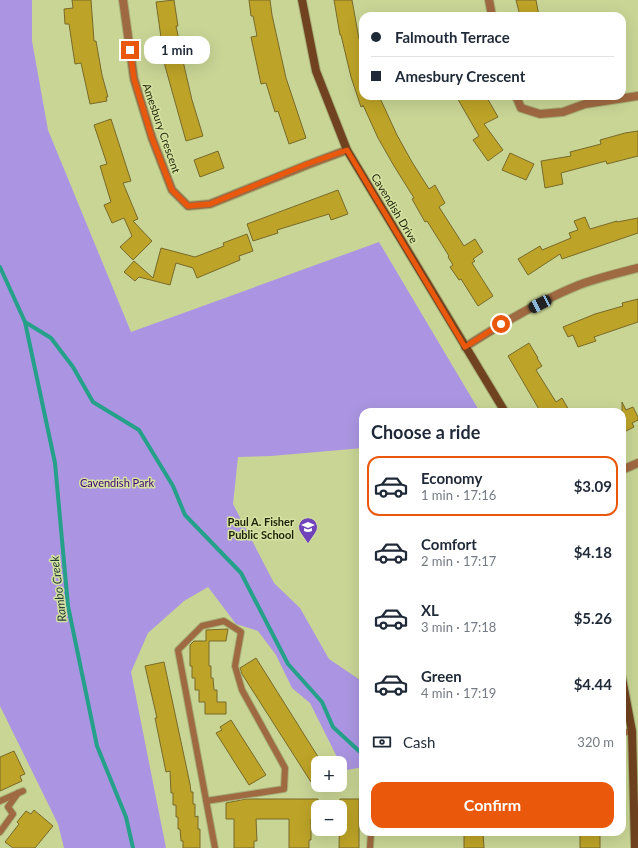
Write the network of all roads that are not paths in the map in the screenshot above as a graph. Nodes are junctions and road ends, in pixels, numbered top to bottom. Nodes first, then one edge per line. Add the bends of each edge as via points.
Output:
1 (123, 0) edge
2 (302, 0) edge
3 (489, 0) edge
4 (491, 12) edge
5 (638, 96) edge
6 (626, 98) edge
7 (518, 100) edge
8 (612, 100) edge
9 (347, 150) junction
10 (638, 268) edge
11 (465, 347) junction
12 (503, 408) edge
13 (638, 463) edge
14 (626, 468) edge
15 (626, 699) edge
16 (632, 731) junction
17 (626, 732) edge
18 (0, 801) edge
19 (206, 801) junction
20 (1, 830) edge
21 (371, 836) edge
22 (215, 848) edge
23 (370, 848) edge
24 (635, 848) edge

1 - 9 street, Amesbury Crescent via 134,79 148,124 172,190 188,206 210,204
2 - 9 street, Cavendish Drive via 316,71
3 - 4 street
5 - 6 street
7 - 8 street via 521,108 540,114 563,112 585,104
9 - 11 street, Cavendish Drive
10 - 11 street via 578,285 501,324
11 - 12 street, Cavendish Drive
13 - 14 street
15 - 16 street
16 - 17 lane
16 - 24 street
18 - 20 lane via 21,792 8,807 12,814
19 - 19 lane via 284,789 285,768 242,690 235,666 241,632 224,621 202,626 178,650
19 - 22 lane
21 - 23 lane

